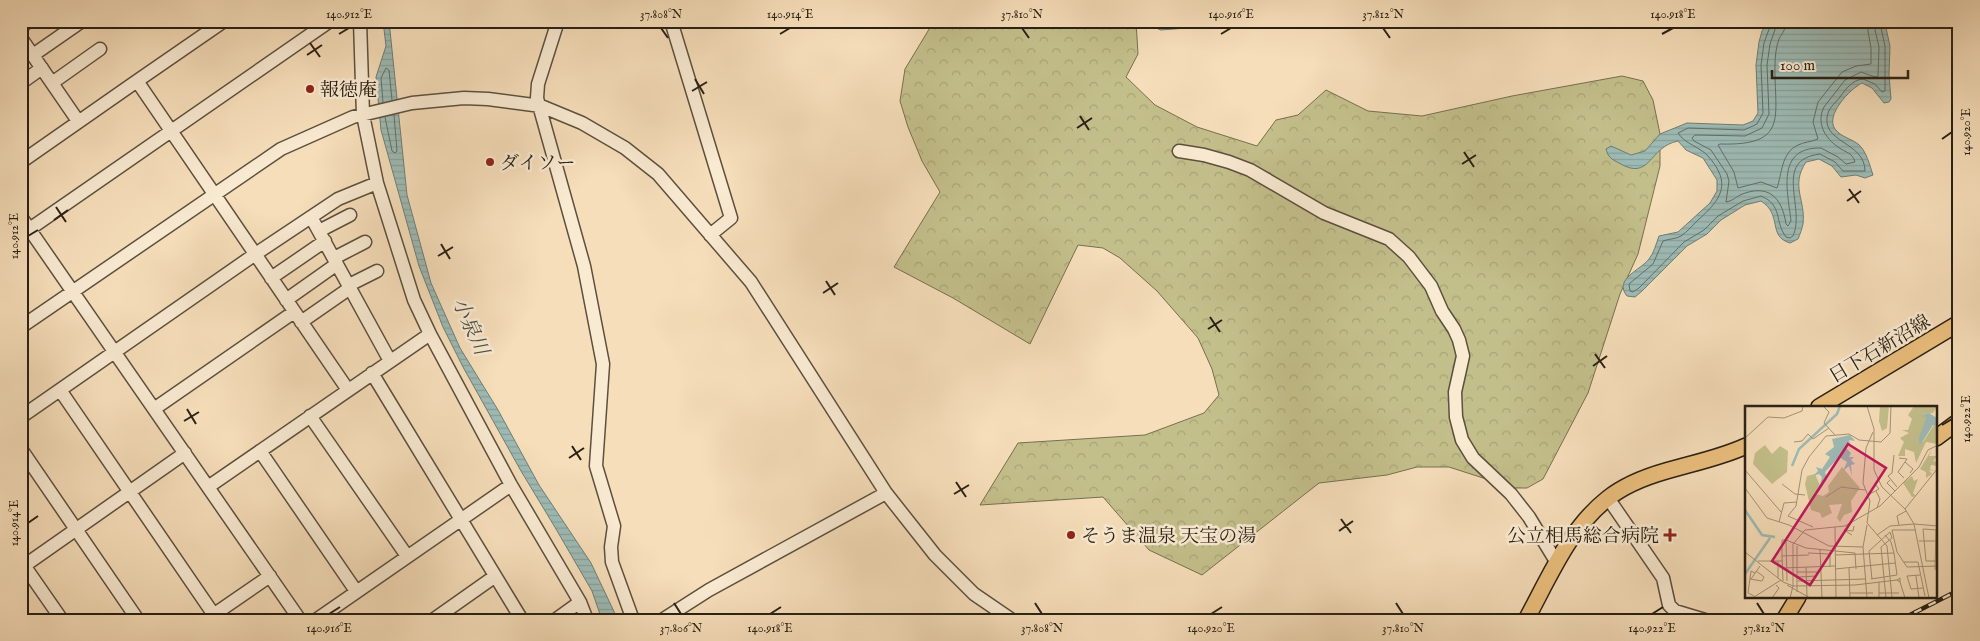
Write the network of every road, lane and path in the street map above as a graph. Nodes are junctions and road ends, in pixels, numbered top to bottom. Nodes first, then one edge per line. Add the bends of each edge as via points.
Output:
1 (29, 21) edge
2 (82, 21) edge
3 (224, 21) edge
4 (330, 21) edge
5 (360, 21) edge
6 (558, 21) edge
7 (671, 21) edge
8 (21, 27) edge
9 (21, 38) edge
10 (100, 50) dead end
11 (33, 55) junction
12 (42, 68) junction
13 (137, 81) junction
14 (52, 82) junction
15 (21, 83) edge
16 (540, 106) junction
17 (369, 113) junction
18 (78, 121) junction
19 (171, 130) junction
20 (1179, 151) dead end
21 (21, 162) edge
22 (378, 183) junction
23 (214, 194) junction
24 (350, 216) dead end
25 (21, 217) edge
26 (311, 217) junction
27 (25, 232) edge
28 (710, 235) junction
29 (322, 236) junction
30 (365, 242) dead end
31 (254, 255) junction
32 (336, 261) junction
33 (377, 271) dead end
34 (271, 278) junction
35 (350, 287) junction
36 (73, 292) junction
37 (286, 300) junction
38 (297, 317) junction
39 (1959, 323) edge
40 (21, 327) edge
41 (430, 334) junction
42 (114, 352) junction
43 (390, 361) junction
44 (372, 374) junction
45 (60, 390) junction
46 (348, 390) junction
47 (1821, 406) edge
48 (154, 409) junction
49 (310, 416) junction
50 (21, 417) edge
51 (1959, 421) edge
52 (1938, 437) edge
53 (1745, 446) edge
54 (21, 449) edge
55 (260, 451) junction
56 (185, 453) junction
57 (511, 486) junction
58 (208, 487) junction
59 (131, 491) junction
60 (886, 493) junction
61 (1608, 498) junction
62 (460, 520) junction
63 (76, 530) junction
64 (407, 556) junction
65 (1558, 563) junction
66 (22, 565) edge
67 (270, 576) junction
68 (494, 577) junction
69 (356, 591) junction
70 (1797, 598) edge
71 (580, 602) junction
72 (210, 617) edge
73 (62, 620) edge
74 (138, 620) edge
75 (300, 620) edge
76 (316, 620) edge
77 (433, 620) edge
78 (522, 620) edge
79 (555, 620) edge
80 (587, 620) edge
81 (633, 620) edge
82 (662, 620) edge
83 (1012, 620) edge
84 (1526, 620) edge
85 (1705, 620) edge
86 (1784, 620) edge

1 - 8 street
2 - 11 street
3 - 13 street
4 - 19 street
5 - 17 street
6 - 16 street via 538,84
7 - 28 street via 731,218
9 - 11 street
10 - 14 street
11 - 12 street
12 - 14 street
12 - 15 street
13 - 18 street
13 - 19 street
14 - 18 street
16 - 17 street via 488,98 440,99
16 - 28 street via 582,123 624,148 658,174
16 - 81 street via 584,266 603,364 596,466 614,526 612,562
17 - 22 street
17 - 23 street via 315,132 282,149
18 - 21 street
19 - 23 street
19 - 27 street
20 - 65 street via 1204,154 1250,170 1324,213 1389,239 1409,257 1431,286 1459,340 1463,356 1455,392 1456,417 1462,440 1473,458 1511,494 1529,517
22 - 26 street via 338,199
22 - 41 street via 414,300
23 - 31 street
23 - 36 street
24 - 29 street
25 - 27 street
26 - 29 street
26 - 31 street
27 - 36 street
28 - 60 street via 751,282
29 - 32 street
29 - 34 street
30 - 32 street
31 - 34 street
31 - 42 street
32 - 35 street
32 - 37 street
33 - 35 street
34 - 37 street
35 - 38 street
35 - 43 street
36 - 40 street
36 - 42 street
37 - 38 street
38 - 46 street
38 - 48 street
39 - 47 main road, 日下石新沼線
41 - 43 street
41 - 57 street
42 - 45 street
42 - 48 street
43 - 44 street
44 - 46 street
44 - 62 street
45 - 50 street
45 - 59 street
46 - 49 street
48 - 56 street
49 - 55 street
49 - 64 street
51 - 52 main road
53 - 61 main road via 1727,455 1644,479
54 - 63 street
55 - 58 street
55 - 69 street
56 - 58 street
56 - 59 street
57 - 62 street
57 - 71 street
58 - 67 street
59 - 63 street
59 - 72 street
60 - 82 street via 709,590
60 - 83 street via 935,555 974,594
61 - 65 main road via 1577,530
61 - 85 street via 1663,578 1669,605 1675,611
62 - 64 street
62 - 68 street
63 - 66 street
63 - 74 street
64 - 69 street
65 - 84 main road
66 - 73 street
67 - 72 street
67 - 75 street
68 - 77 street
68 - 78 street
69 - 76 street
70 - 86 main road
71 - 79 street
71 - 80 street

